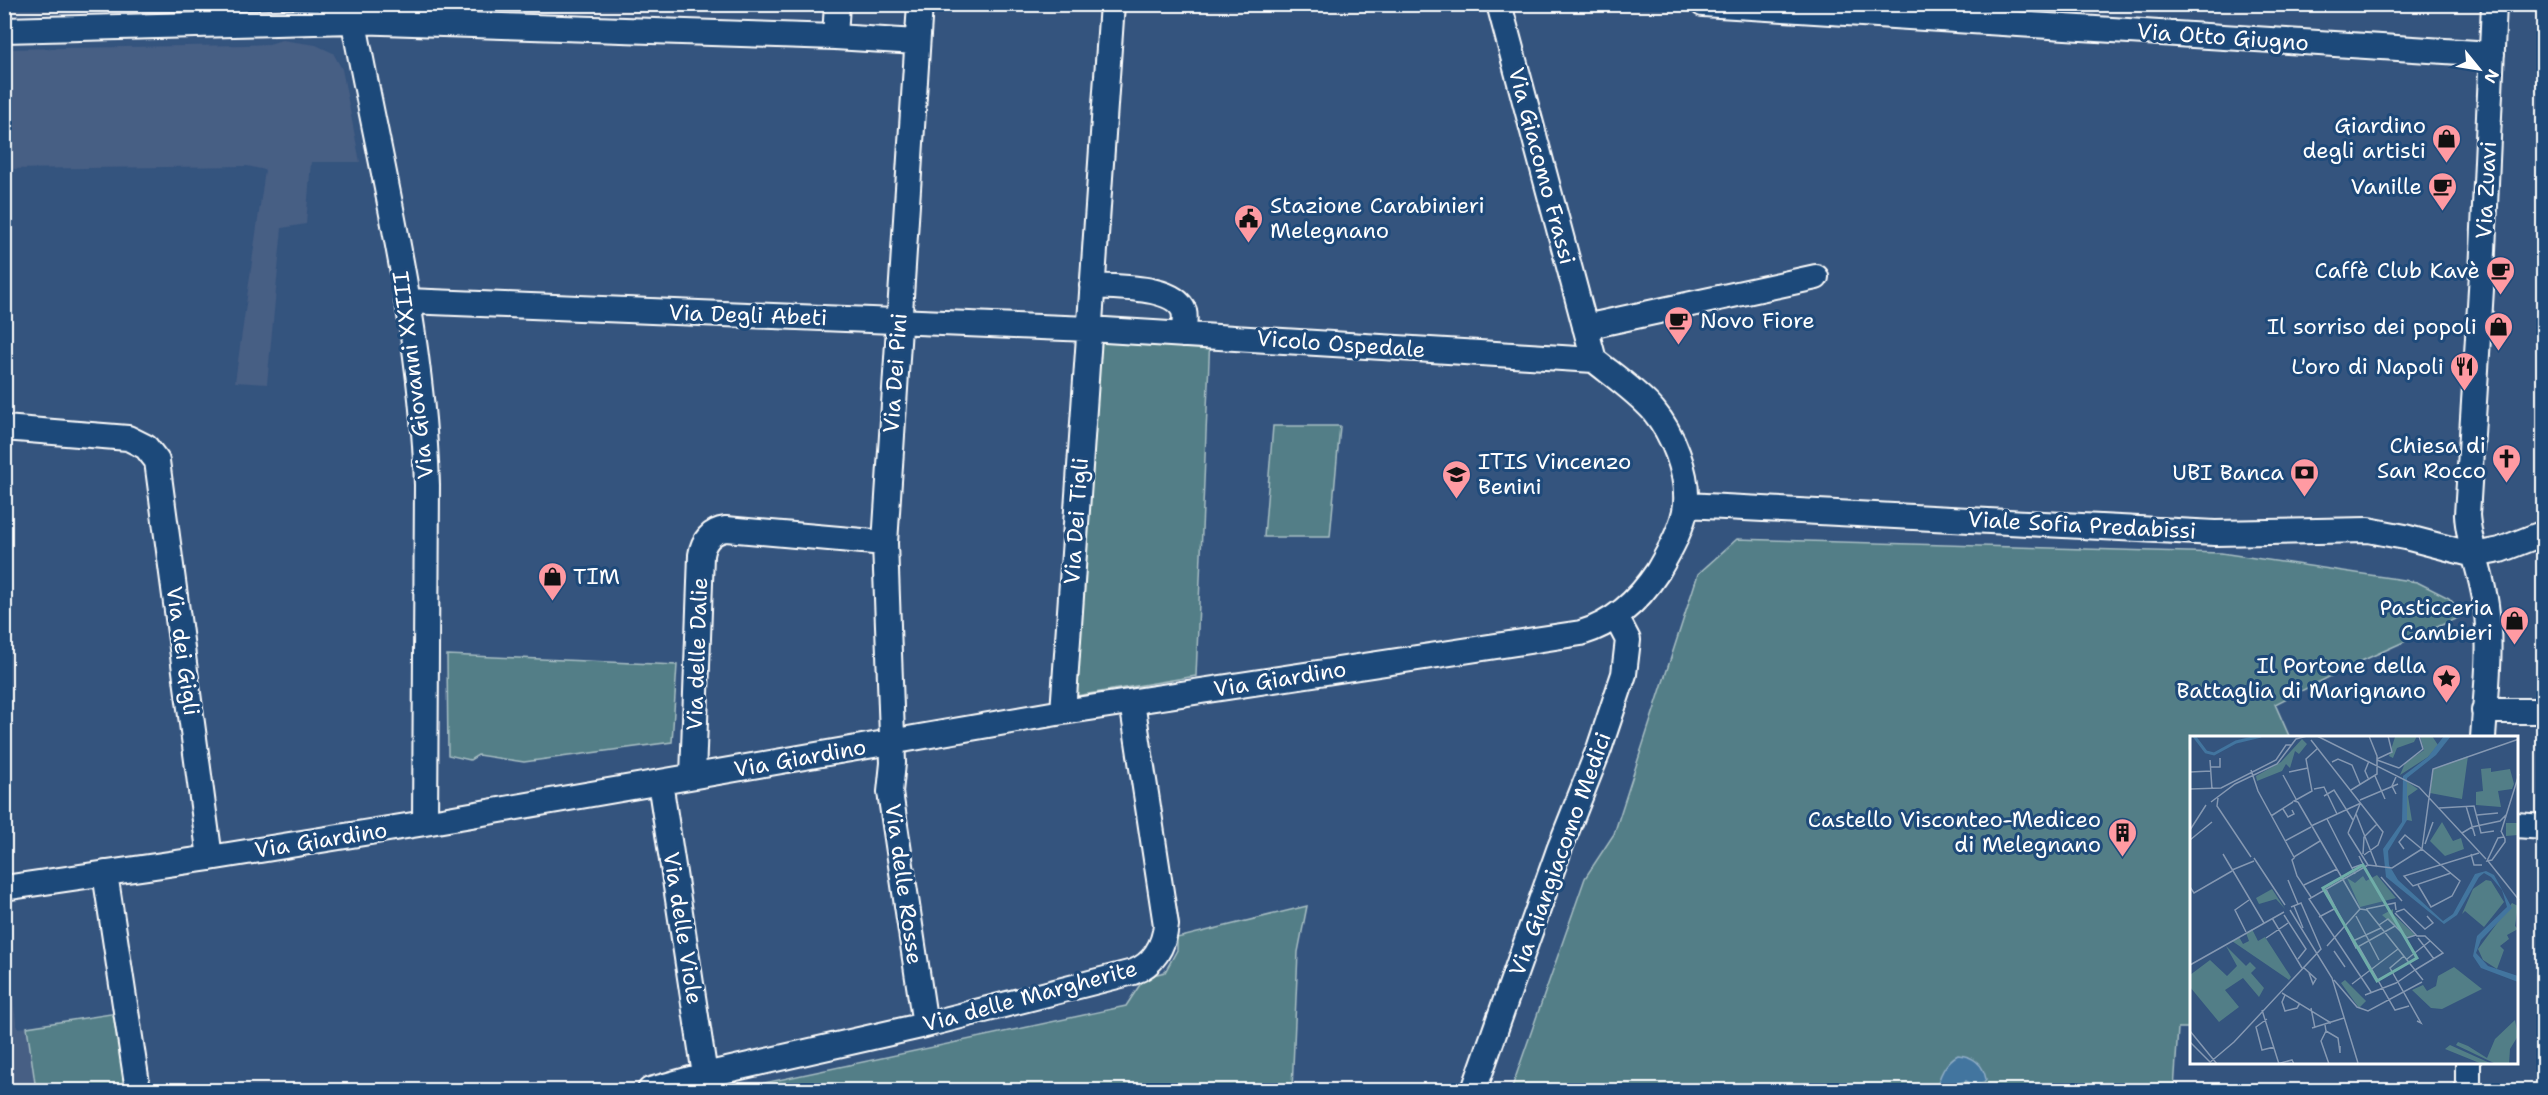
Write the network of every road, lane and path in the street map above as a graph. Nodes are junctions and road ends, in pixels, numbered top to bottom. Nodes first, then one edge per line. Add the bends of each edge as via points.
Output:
1 (837, 4) edge
2 (920, 4) edge
3 (1112, 4) edge
4 (1499, 4) edge
5 (1703, 4) edge
6 (2494, 4) edge
7 (352, 13) edge
8 (1987, 13) edge
9 (4, 30) edge
10 (835, 37) junction
11 (917, 42) junction
12 (2492, 54) junction
13 (1816, 277) dead end
14 (1092, 286) junction
15 (407, 301) junction
16 (899, 322) junction
17 (1585, 327) junction
18 (1089, 329) junction
19 (1183, 335) junction
20 (1594, 360) junction
21 (4, 428) edge
22 (1686, 505) junction
23 (2544, 533) edge
24 (885, 543) junction
25 (2474, 555) junction
26 (1606, 623) junction
27 (1132, 702) junction
28 (2484, 711) junction
29 (2544, 711) edge
30 (1063, 712) junction
31 (2483, 736) edge
32 (891, 743) junction
33 (693, 776) junction
34 (660, 782) junction
35 (425, 823) junction
36 (2518, 825) edge
37 (2544, 826) edge
38 (210, 858) junction
39 (105, 873) junction
40 (4, 888) edge
41 (925, 1025) junction
42 (2468, 1065) edge
43 (705, 1075) junction
44 (138, 1090) edge
45 (650, 1090) edge
46 (1474, 1090) edge
47 (2468, 1090) edge

1 - 10 street
2 - 11 street, Via Dei Pini
3 - 14 street
4 - 17 street, Via Giacomo Frassi
5 - 8 street, Via Otto Giugno
6 - 12 street, Via Zuavi
7 - 9 street
7 - 10 street
7 - 15 street, Via Giovanni XXIII
8 - 12 street, Via Otto Giugno
10 - 11 street
11 - 16 street, Via Dei Pini
12 - 25 street, Via Zuavi via 2468,509
13 - 17 street
14 - 18 street, Via Dei Tigli
14 - 19 street via 1171,297 1185,314
15 - 16 street, Via Degli Abeti
15 - 35 street, Via Giovanni XXIII via 426,470
16 - 18 street, Via Degli Abeti
16 - 24 street, Via Dei Pini
17 - 20 street, Via Giacomo Frassi
18 - 19 street, Vicolo Ospedale
18 - 30 street, Via Dei Tigli
19 - 20 street, Vicolo Ospedale
20 - 22 street via 1660,418 1675,445
21 - 38 street, Via dei Gigli via 121,437 146,447 157,461
22 - 25 street, Viale Sofia Predabissi via 2215,533 2368,530
22 - 26 street via 1660,567 1638,597
23 - 25 street via 2500,550
24 - 32 street, Via Dei Pini
24 - 33 street, Via delle Dalie via 726,530 705,541 701,555
25 - 28 street, Via Zuavi via 2482,579 2490,634
26 - 27 street, Via Giardino via 1581,633
26 - 46 street, Via Giangiacomo Medici via 1628,640 1624,674
27 - 30 street, Via Giardino
27 - 41 street, Via delle Margherite via 1166,925 1159,950 1146,966 1133,972
28 - 29 street
28 - 31 street, Via Zuavi
30 - 32 street, Via Giardino
32 - 33 street, Via Giardino
32 - 41 street, Via delle Rosse via 890,792
33 - 34 street, Via Giardino
34 - 35 street, Via Giardino
34 - 43 street, Via delle Viole
35 - 38 street, Via Giardino
36 - 37 street
38 - 39 street, Via Giardino
39 - 40 street, Via Giardino
39 - 44 street
41 - 43 street, Via delle Margherite
42 - 47 street
43 - 45 street, Via delle Margherite

